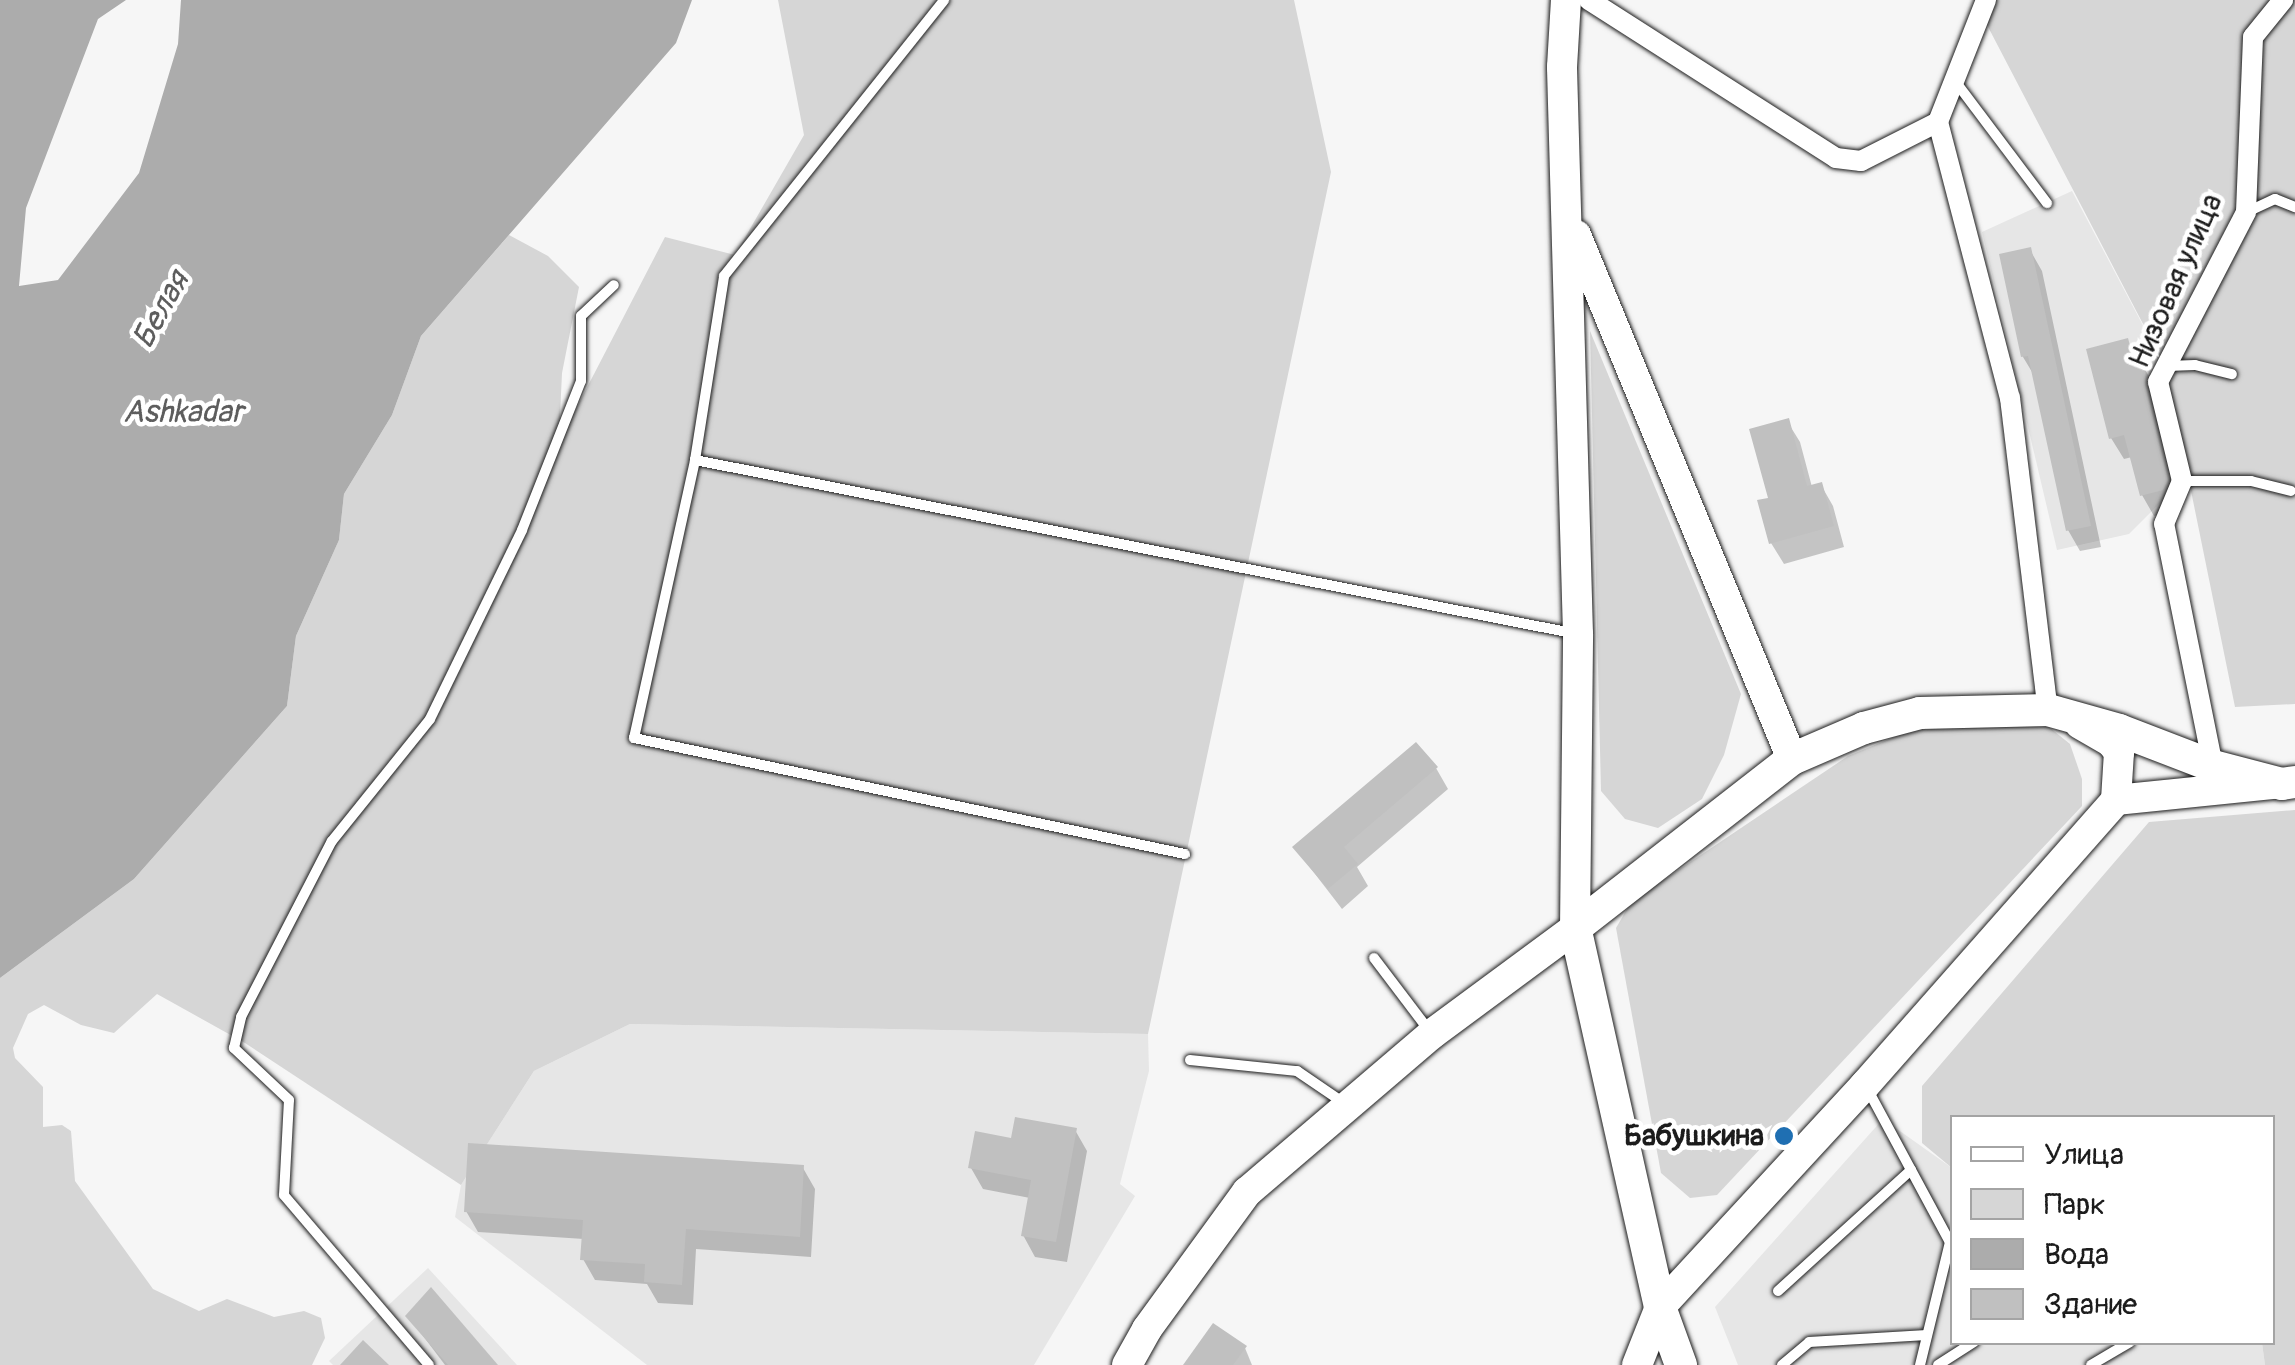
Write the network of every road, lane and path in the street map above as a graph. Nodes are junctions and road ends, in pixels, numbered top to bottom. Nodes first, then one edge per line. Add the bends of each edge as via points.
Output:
1 (944, 0) edge
2 (1566, 0) edge
3 (1589, 0) edge
4 (1986, 0) edge
5 (2283, 0) edge
6 (1617, 8) edge
7 (1954, 81) junction
8 (1938, 122) junction
9 (2047, 203) dead end
10 (2295, 207) edge
11 (2246, 212) junction
12 (1568, 215) junction
13 (614, 284) dead end
14 (2166, 366) junction
15 (2232, 374) dead end
16 (695, 460) junction
17 (2182, 481) junction
18 (2290, 491) dead end
19 (1578, 634) junction
20 (2048, 710) junction
21 (1792, 759) junction
22 (2213, 766) junction
23 (2288, 783) edge
24 (2116, 800) junction
25 (1185, 854) dead end
26 (1575, 928) junction
27 (1374, 958) dead end
28 (1432, 1034) junction
29 (1190, 1060) dead end
30 (1865, 1085) junction
31 (1348, 1105) junction
32 (1911, 1170) junction
33 (1778, 1291) dead end
34 (1660, 1306) junction
35 (1927, 1334) junction
36 (1969, 1345) edge
37 (2125, 1345) edge
38 (429, 1365) edge
39 (1127, 1365) edge
40 (1637, 1365) edge
41 (1681, 1365) edge
42 (1782, 1365) edge
43 (1920, 1365) edge
44 (1938, 1365) edge
45 (2092, 1365) edge

1 - 16 lane via 724,276
2 - 12 main road
3 - 6 street
4 - 7 street
5 - 11 street, Низовая улица via 2253,36
6 - 8 street via 1836,158 1861,161
7 - 8 street
7 - 9 lane
8 - 20 street via 2010,398
10 - 11 lane via 2275,199
11 - 14 street, Низовая улица
12 - 19 main road
12 - 21 main road
13 - 38 lane via 581,316 581,381 522,530 430,720 332,841 241,1018 234,1048 289,1100 284,1195
14 - 15 lane
14 - 17 street, Низовая улица via 2158,382
16 - 19 lane
16 - 25 lane via 634,738
17 - 18 lane via 2250,481
17 - 22 street via 2164,524
19 - 26 main road
20 - 21 main road via 1920,713
20 - 22 main road
20 - 24 main road via 2111,742 2120,763
21 - 26 main road
22 - 23 main road
23 - 24 main road
24 - 30 main road
26 - 28 main road
26 - 34 main road
27 - 28 lane
28 - 31 main road
29 - 31 lane via 1297,1071
30 - 32 lane
30 - 34 main road
31 - 39 main road via 1247,1192
32 - 33 lane
32 - 35 lane via 1950,1242
34 - 40 main road
34 - 41 main road
35 - 42 lane via 1810,1342
35 - 43 lane
36 - 44 lane
37 - 45 lane

